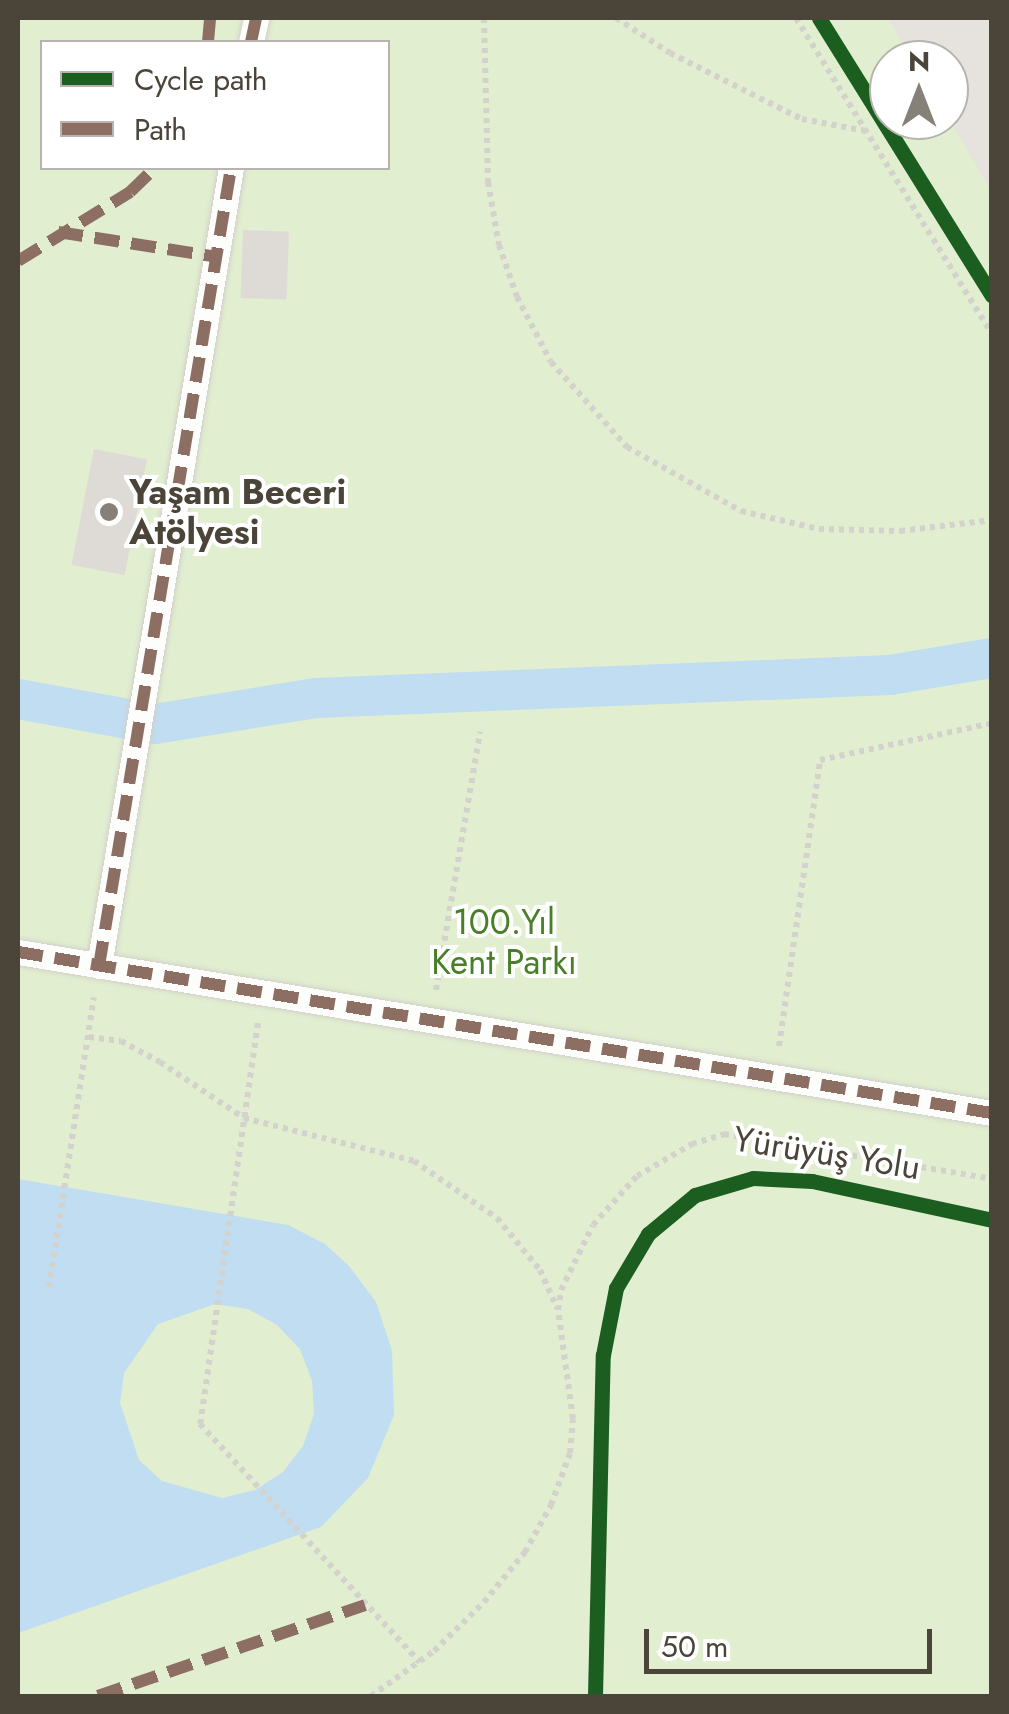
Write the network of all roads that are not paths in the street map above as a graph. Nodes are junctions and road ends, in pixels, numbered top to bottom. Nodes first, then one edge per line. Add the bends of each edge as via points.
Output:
1 (232, 170) edge
2 (18, 952) edge
3 (99, 966) junction
4 (992, 1112) edge

1 - 3 street
2 - 3 street
3 - 4 street

